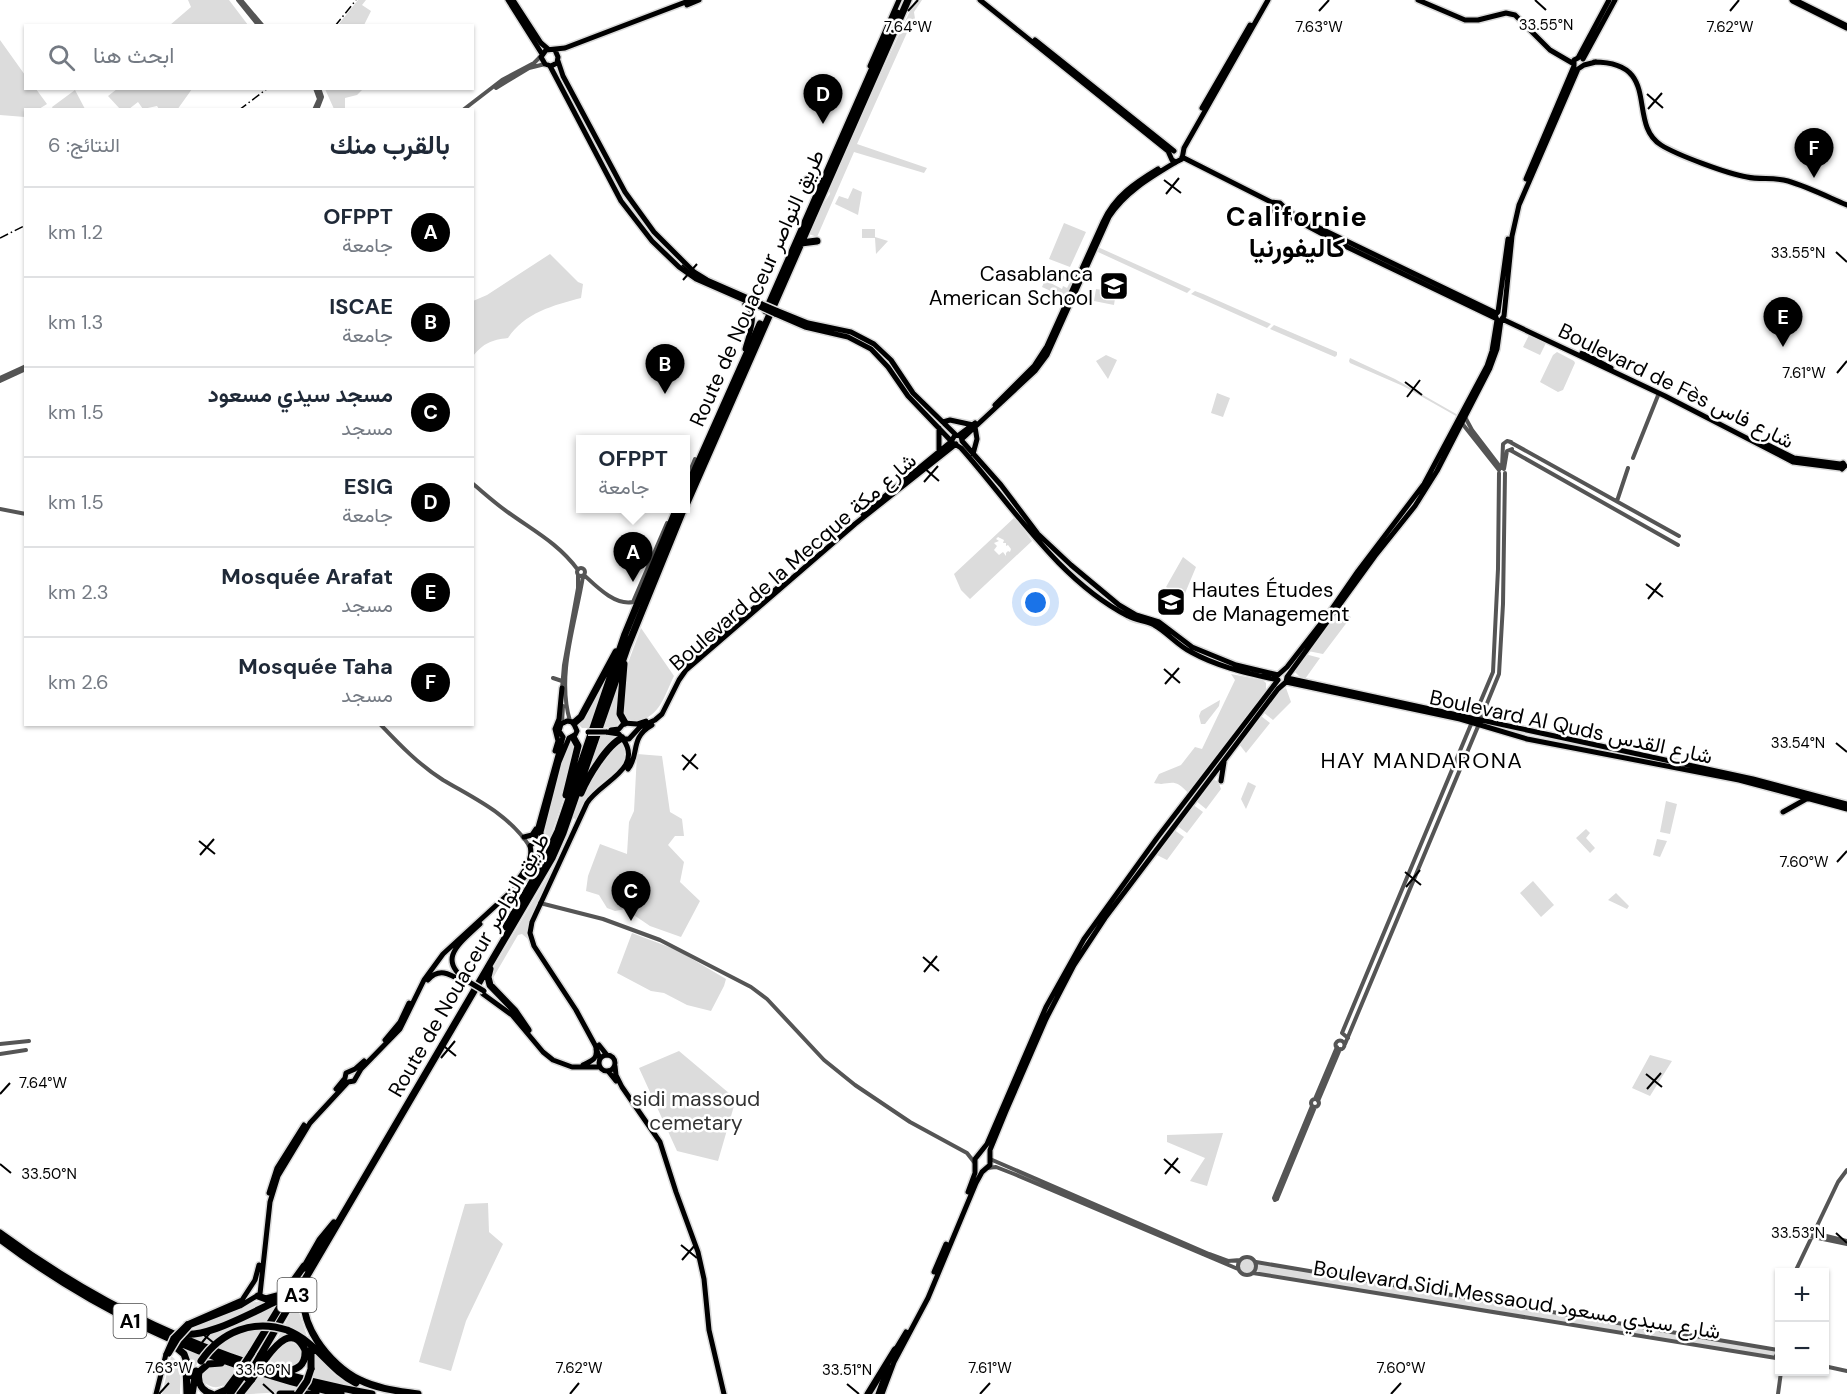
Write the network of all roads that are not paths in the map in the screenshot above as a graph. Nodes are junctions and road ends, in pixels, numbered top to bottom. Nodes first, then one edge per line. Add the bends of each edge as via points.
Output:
1 (240, 0) edge
2 (508, 0) edge
3 (513, 0) edge
4 (691, 0) edge
5 (699, 0) edge
6 (901, 0) edge
7 (910, 0) edge
8 (980, 0) edge
9 (985, 0) edge
10 (1266, 0) edge
11 (1418, 0) edge
12 (1609, 0) edge
13 (1615, 0) edge
14 (1793, 0) edge
15 (1802, 0) edge
16 (1847, 22) edge
17 (259, 24) edge
18 (1847, 27) edge
19 (548, 49) junction
20 (1586, 50) junction
21 (555, 51) junction
22 (542, 55) junction
23 (881, 55) junction
24 (558, 59) junction
25 (1596, 62) junction
26 (1579, 63) junction
27 (547, 65) junction
28 (317, 90) edge
29 (864, 94) junction
30 (317, 108) edge
31 (467, 108) edge
32 (468, 108) edge
33 (1177, 156) junction
34 (820, 186) junction
35 (816, 194) junction
36 (1847, 205) edge
37 (806, 232) junction
38 (801, 243) junction
39 (736, 298) junction
40 (761, 305) junction
41 (1500, 316) junction
42 (763, 317) junction
43 (745, 350) junction
44 (24, 369) edge
45 (0, 380) edge
46 (1659, 393) junction
47 (1462, 419) junction
48 (941, 424) junction
49 (974, 426) junction
50 (957, 440) junction
51 (1510, 442) junction
52 (1507, 450) junction
53 (939, 453) junction
54 (973, 454) junction
55 (1503, 456) junction
56 (1492, 457) junction
57 (1633, 458) dead end
58 (695, 459) junction
59 (1844, 466) edge
60 (1628, 468) dead end
61 (1502, 470) junction
62 (690, 471) edge
63 (690, 476) edge
64 (690, 481) edge
65 (474, 485) edge
66 (690, 496) edge
67 (1617, 501) junction
68 (0, 510) edge
69 (673, 513) edge
70 (673, 513) edge
71 (683, 513) edge
72 (24, 514) edge
73 (1679, 536) dead end
74 (1678, 545) dead end
75 (581, 573) junction
76 (625, 634) junction
77 (627, 648) junction
78 (1295, 666) junction
79 (1260, 676) junction
80 (553, 678) dead end
81 (1282, 678) junction
82 (1302, 680) junction
83 (562, 681) junction
84 (562, 688) junction
85 (1268, 693) junction
86 (658, 718) junction
87 (1477, 720) junction
88 (562, 723) junction
89 (628, 723) junction
90 (382, 726) edge
91 (572, 731) junction
92 (621, 735) junction
93 (633, 736) junction
94 (556, 759) junction
95 (1225, 759) junction
96 (628, 769) junction
97 (1210, 778) junction
98 (1808, 798) junction
99 (1847, 806) edge
100 (572, 807) junction
101 (1783, 812) dead end
102 (539, 825) junction
103 (560, 826) junction
104 (522, 835) junction
105 (533, 847) junction
106 (527, 874) junction
107 (542, 903) junction
108 (498, 950) junction
109 (469, 983) junction
110 (484, 992) junction
111 (415, 998) junction
112 (528, 1030) junction
113 (1348, 1038) junction
114 (29, 1041) dead end
115 (0, 1044) edge
116 (1345, 1044) junction
117 (595, 1045) junction
118 (1338, 1048) junction
119 (26, 1050) dead end
120 (0, 1054) edge
121 (607, 1055) junction
122 (600, 1062) junction
123 (583, 1065) junction
124 (615, 1066) junction
125 (608, 1071) junction
126 (354, 1074) junction
127 (346, 1080) junction
128 (1303, 1131) junction
129 (963, 1151) junction
130 (980, 1154) junction
131 (990, 1159) junction
132 (975, 1164) junction
133 (986, 1168) junction
134 (1847, 1170) edge
135 (336, 1225) junction
136 (1798, 1231) dead end
137 (0, 1233) edge
138 (333, 1233) junction
139 (1812, 1234) junction
140 (0, 1239) edge
141 (1847, 1242) edge
142 (1240, 1260) junction
143 (30, 1261) junction
144 (1256, 1262) junction
145 (304, 1266) junction
146 (1797, 1268) edge
147 (1238, 1269) junction
148 (1253, 1273) junction
149 (69, 1281) junction
150 (252, 1285) junction
151 (308, 1286) junction
152 (289, 1288) junction
153 (249, 1292) junction
154 (258, 1294) junction
155 (188, 1325) junction
156 (309, 1336) tunnel mouth
157 (164, 1340) junction
158 (1775, 1348) edge
159 (311, 1349) tunnel mouth
160 (895, 1350) junction
161 (258, 1356) junction
162 (1775, 1360) edge
163 (233, 1364) junction
164 (1829, 1367) edge
165 (1847, 1371) edge
166 (277, 1372) junction
167 (192, 1376) dead end
168 (1781, 1376) edge
169 (245, 1377) junction
170 (196, 1384) dead end
171 (158, 1394) edge
172 (187, 1394) edge
173 (192, 1394) edge
174 (203, 1394) edge
175 (212, 1394) edge
176 (217, 1394) edge
177 (230, 1394) edge
178 (235, 1394) edge
179 (240, 1394) edge
180 (280, 1394) edge
181 (298, 1394) edge
182 (316, 1394) edge
183 (341, 1394) edge
184 (372, 1394) edge
185 (399, 1394) edge
186 (418, 1394) edge
187 (723, 1394) edge
188 (868, 1394) edge
189 (880, 1394) edge
190 (1778, 1394) edge

1 - 17 street
2 - 22 main road
3 - 19 main road
4 - 21 main road
5 - 24 main road via 572,49
6 - 23 highway, Route de Nouaceur طريق النواصر
6 - 29 main road via 869,69
7 - 23 highway, Route de Nouaceur طريق النواصر
7 - 29 main road via 880,70
8 - 33 main road
9 - 33 main road
10 - 33 main road, Boulevard de la Mecque شارع مكة
11 - 26 main road via 1465,20 1515,15 1550,49
12 - 26 main road
13 - 20 main road
14 - 18 highway
15 - 16 highway
19 - 21 main road
19 - 22 main road
20 - 25 main road
20 - 26 main road
21 - 24 main road
22 - 27 main road
22 - 31 street
23 - 29 highway, Route de Nouaceur طريق النواصر
24 - 27 main road
24 - 40 main road, Boulevard Al Quds شارع القدس via 563,76 625,192 654,232 694,272
25 - 26 main road
25 - 36 main road via 1616,65 1635,80 1646,125 1664,147 1739,175 1786,180
26 - 41 main road via 1519,205
27 - 32 street via 521,72
27 - 39 main road, Boulevard Al Quds شارع القدس via 621,201 639,225 693,277
28 - 30 street
29 - 34 highway, Route de Nouaceur طريق النواصر
29 - 37 highway, Route de Nouaceur طريق النواصر
33 - 41 main road, Boulevard de Fès شارع فاس via 1274,206 1275,212 1282,210
33 - 49 main road, Boulevard de la Mecque شارع مكة via 1115,207 1049,351 1035,371
34 - 35 highway, Route de Nouaceur طريق النواصر
34 - 35 highway via 807,178
35 - 42 highway, Route de Nouaceur طريق النواصر
37 - 38 highway, Route de Nouaceur طريق النواصر
37 - 38 highway via 817,240
38 - 66 highway, Route de Nouaceur طريق النواصر
39 - 40 main road, Boulevard Al Quds شارع القدس
39 - 43 main road via 753,312
40 - 48 main road, Boulevard Al Quds شارع القدس, bridge via 805,327 848,338 871,349 908,396
41 - 46 main road, Boulevard de Fès شارع فاس
41 - 47 main road via 1491,357
41 - 59 main road, Boulevard de Fès شارع فاس via 1667,393 1794,458
42 - 43 highway
42 - 64 highway, Route de Nouaceur طريق النواصر
43 - 58 highway
44 - 45 street
46 - 57 street
46 - 59 main road, Boulevard de Fès شارع فاس via 1793,462
47 - 56 street
47 - 61 street
47 - 78 main road via 1422,495
47 - 81 main road via 1418,493
48 - 49 main road via 950,420
48 - 50 main road, Boulevard Al Quds شارع القدس
48 - 53 main road
49 - 50 main road, Boulevard de la Mecque شارع مكة
49 - 54 main road via 977,440
50 - 53 main road, Boulevard de la Mecque شارع مكة
50 - 54 main road, Boulevard Al Quds شارع القدس
50 - 79 main road, Boulevard Al Quds شارع القدس via 1036,541 1090,590 1128,617 1154,625 1191,652 1230,669
50 - 86 main road, Boulevard de la Mecque شارع مكة via 686,670
51 - 52 street via 1513,446
51 - 52 street via 1504,443
51 - 67 street
52 - 55 street
52 - 61 street
52 - 74 street
53 - 89 main road, Boulevard de la Mecque شارع مكة via 684,668 658,714 641,723
54 - 81 main road, Boulevard Al Quds شارع القدس via 1038,534 1119,605 1159,622 1192,647
55 - 56 street
55 - 61 street
56 - 61 street
58 - 62 street
58 - 63 highway
60 - 67 street
61 - 87 street via 1499,674
65 - 75 street via 501,508 547,537
67 - 73 street
68 - 72 street
69 - 75 street via 633,602 622,602
70 - 76 highway, Route de Nouaceur طريق النواصر
71 - 77 highway, Route de Nouaceur طريق النواصر
75 - 83 street
75 - 91 street via 566,682
76 - 91 highway
76 - 103 highway, Route de Nouaceur طريق النواصر
77 - 89 highway via 620,713
77 - 100 highway, Route de Nouaceur طريق النواصر
78 - 81 main road
78 - 82 main road via 1295,674
79 - 81 main road, Boulevard Al Quds شارع القدس
79 - 85 main road via 1269,683
80 - 83 street
81 - 82 main road, Boulevard Al Quds شارع القدس
81 - 85 main road
81 - 87 main road, Boulevard Al Quds شارع القدس
81 - 95 main road
82 - 87 main road, Boulevard Al Quds شارع القدس
83 - 84 street
84 - 88 street
84 - 94 main road via 555,729
85 - 130 main road via 1084,939 1046,1007
86 - 93 main road, Boulevard de la Mecque شارع مكة via 640,727
86 - 96 main road via 638,740
87 - 98 main road, Boulevard Al Quds شارع القدس via 1527,739 1739,780
87 - 99 main road, Boulevard Al Quds شارع القدس via 1753,779
87 - 113 street
87 - 113 street via 1342,1033
88 - 91 main road
88 - 91 main road via 559,731
89 - 92 main road, Boulevard de la Mecque شارع مكة
89 - 93 main road via 634,727
90 - 104 street via 418,762 497,811
91 - 92 main road, bridge
91 - 94 main road
91 - 103 highway via 578,746
91 - 105 main road via 548,799 541,845 537,842
92 - 93 main road
92 - 100 highway
92 - 107 main road via 629,754 626,767 587,803
93 - 96 main road
94 - 102 main road
95 - 97 main road
95 - 97 main road via 1220,780
96 - 107 main road via 589,804
97 - 131 main road via 1074,965 1046,1019
98 - 99 main road, Boulevard Al Quds شارع القدس
98 - 101 main road
100 - 108 highway, Route de Nouaceur طريق النواصر via 552,858
102 - 104 main road via 533,835
102 - 105 main road
103 - 135 highway, Route de Nouaceur طريق النواصر via 539,870
104 - 105 street
105 - 106 main road
105 - 126 main road via 514,884 432,963 392,1033
106 - 109 main road via 516,890 454,950 453,967
106 - 111 main road via 443,954
107 - 117 main road via 531,925 531,938
107 - 121 main road via 534,926 535,940
107 - 129 street via 660,940 747,985 767,999 824,1060 855,1085
108 - 112 highway via 489,983
108 - 135 highway, Route de Nouaceur طريق النواصر
109 - 110 main road, bridge
109 - 111 main road via 439,972 429,978
110 - 112 main road via 507,1007
110 - 122 main road via 512,1015 553,1060 572,1067
111 - 126 main road via 397,1033
112 - 123 main road via 556,1059
113 - 116 street
114 - 115 street
116 - 118 street
116 - 118 street via 1338,1041
117 - 122 main road
117 - 123 main road via 595,1058
118 - 128 street via 1316,1100 1311,1102 1314,1107
119 - 120 street
121 - 122 main road
121 - 124 main road via 614,1059
122 - 123 main road
122 - 125 main road
124 - 125 main road
124 - 187 main road via 622,1087 660,1143 698,1252
125 - 187 main road via 651,1131 661,1152 697,1261 707,1330
126 - 127 main road via 354,1081
126 - 127 main road via 346,1073
127 - 150 main road via 303,1127 274,1174 258,1272
127 - 154 main road via 310,1123 278,1176 270,1202
128 - 128 street via 1274,1197 1275,1200
129 - 130 street
129 - 132 street
130 - 131 main road
130 - 132 main road
131 - 133 main road
131 - 142 street, Boulevard Sidi Messaoud شارع سيدي مسعود via 1209,1254
132 - 133 main road
132 - 160 main road via 969,1189 927,1290
133 - 147 street, Boulevard Sidi Messaoud شارع سيدي مسعود via 999,1168
133 - 189 main road
134 - 139 street
135 - 138 highway, A3
135 - 145 highway via 320,1240
135 - 161 highway, A3
136 - 139 street
137 - 149 highway, A1
138 - 151 highway
138 - 161 highway, A3
139 - 141 street
139 - 146 street
140 - 143 highway, A1
142 - 144 street, Boulevard Sidi Messaoud شارع سيدي مسعود via 1250,1257
142 - 147 street
143 - 157 highway via 84,1297
143 - 163 highway, A1 via 136,1323
144 - 148 street
144 - 158 street, Boulevard Sidi Messaoud شارع سيدي مسعود
145 - 152 highway
145 - 161 highway
147 - 148 street, Boulevard Sidi Messaoud شارع سيدي مسعود via 1246,1275
148 - 162 street, Boulevard Sidi Messaoud شارع سيدي مسعود
149 - 152 highway via 173,1331 191,1335 208,1332 277,1300
149 - 166 highway, A1 via 164,1331
150 - 153 main road
150 - 154 main road via 256,1285
151 - 156 highway via 301,1309
151 - 186 highway via 303,1300 305,1316 335,1362 370,1384
152 - 154 highway via 272,1298
153 - 154 main road
153 - 155 main road via 241,1301
154 - 155 main road via 240,1306
155 - 171 main road, bridge via 176,1334 167,1354
157 - 167 highway via 183,1354
157 - 172 highway via 184,1360
159 - 181 highway, bridge via 311,1369
160 - 188 highway
160 - 189 main road
161 - 166 highway via 284,1339 296,1339 303,1346 305,1357 300,1366
161 - 169 highway, bridge
161 - 169 highway, bridge
163 - 175 highway via 212,1362 200,1370 200,1385
163 - 183 highway, A1
164 - 165 street
166 - 184 highway, A1
168 - 190 street
169 - 176 highway
169 - 177 highway
169 - 178 highway
169 - 179 highway
170 - 174 highway
173 - 185 highway, bridge via 201,1361 220,1340 241,1329 267,1326 288,1330 309,1342 350,1380
180 - 182 highway

